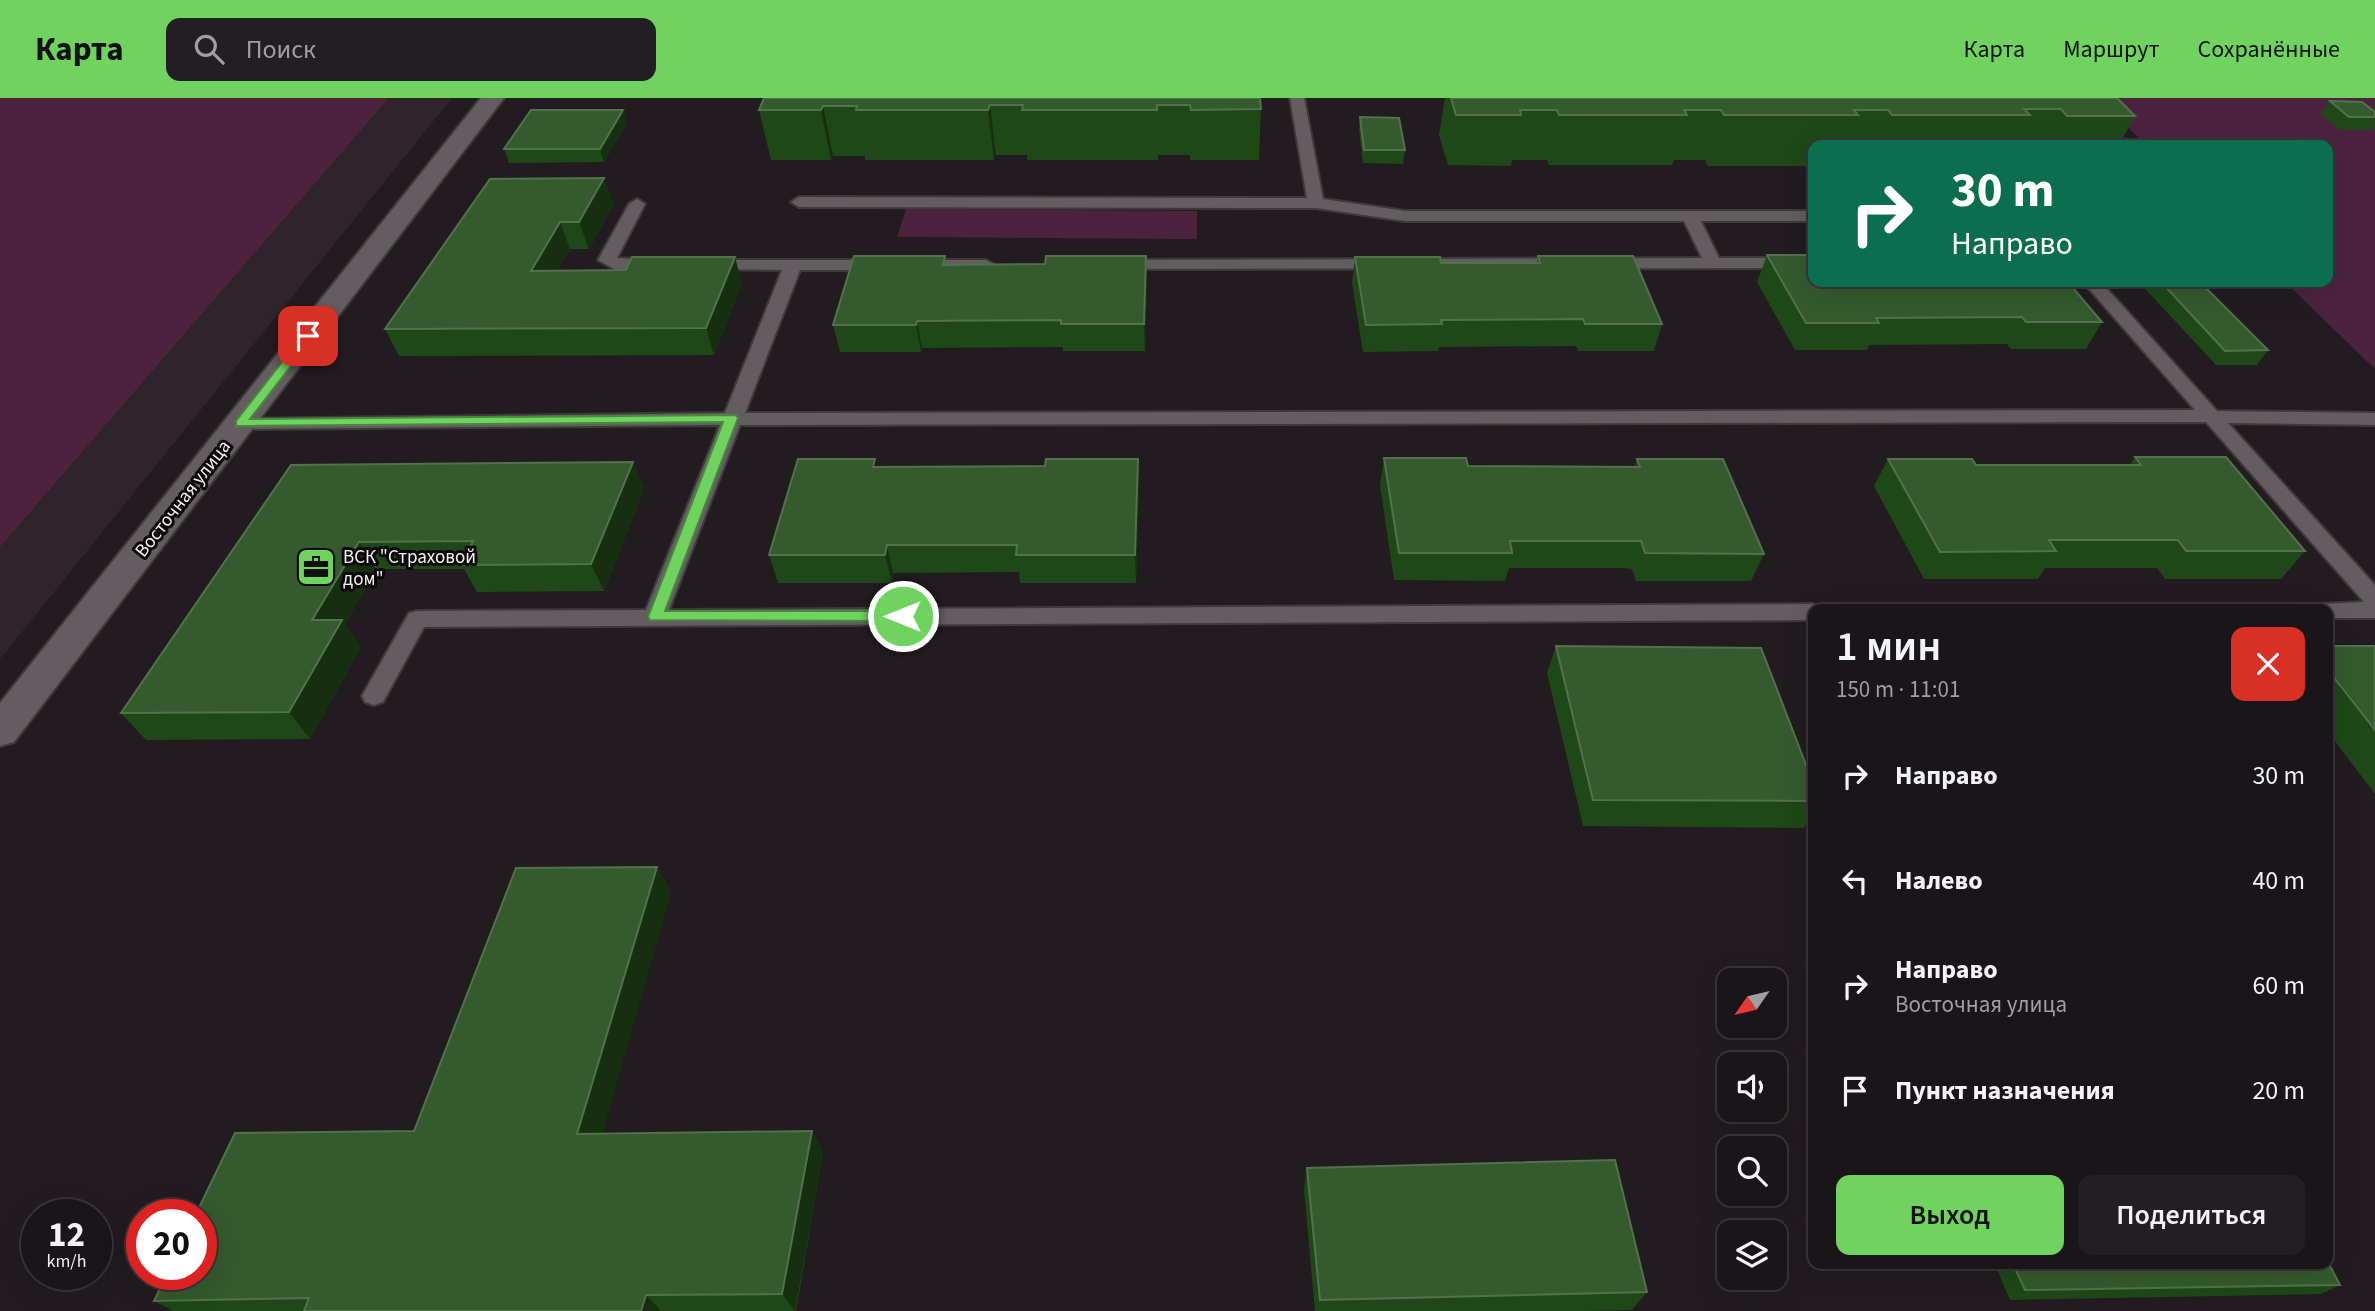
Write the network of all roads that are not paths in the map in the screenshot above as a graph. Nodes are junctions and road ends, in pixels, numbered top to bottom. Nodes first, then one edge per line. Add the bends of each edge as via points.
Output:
1 (493, 98) edge
2 (1297, 98) edge
3 (799, 202) dead end
4 (1316, 203) junction
5 (637, 204) dead end
6 (1690, 216) junction
7 (1808, 216) edge
8 (1808, 262) edge
9 (1713, 263) junction
10 (1092, 264) edge
11 (793, 265) junction
12 (997, 265) edge
13 (2096, 287) edge
14 (2211, 415) junction
15 (731, 418) junction
16 (2375, 419) edge
17 (241, 424) junction
18 (2375, 600) edge
19 (2333, 610) edge
20 (2375, 610) edge
21 (1808, 612) edge
22 (655, 617) junction
23 (373, 696) dead end
24 (0, 731) edge

1 - 17 street, Восточная улица
2 - 4 lane
3 - 4 lane
4 - 6 lane via 1405,216
5 - 11 lane via 607,257 611,263
6 - 7 lane
6 - 9 lane
8 - 9 lane
9 - 10 lane
11 - 12 lane
11 - 15 lane
13 - 14 lane
14 - 15 lane
14 - 16 lane
14 - 18 lane
15 - 17 lane
15 - 22 lane
17 - 24 street, Восточная улица
19 - 20 lane
21 - 22 lane
22 - 23 lane via 417,619

